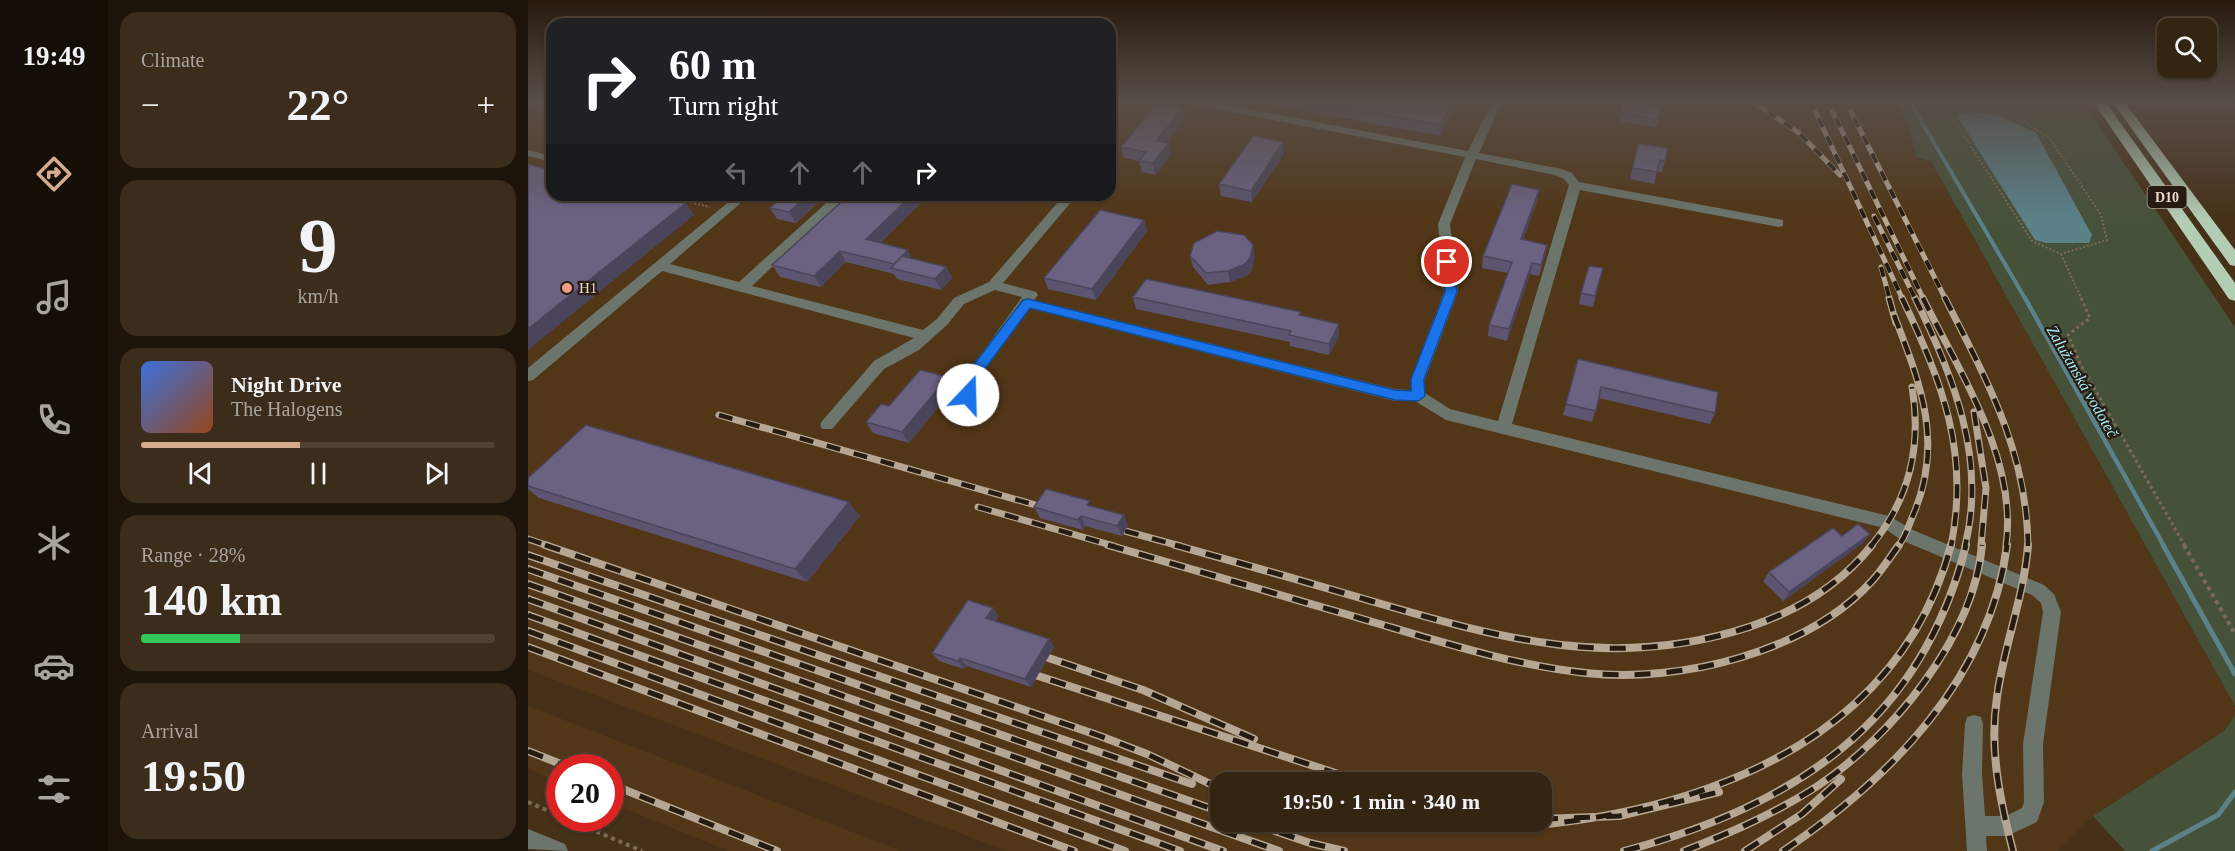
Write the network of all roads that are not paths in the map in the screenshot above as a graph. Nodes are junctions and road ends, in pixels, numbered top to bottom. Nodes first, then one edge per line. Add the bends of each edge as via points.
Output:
1 (1392, 140) edge
2 (1479, 140) edge
3 (2126, 140) edge
4 (2147, 140) edge
5 (528, 153) edge
6 (1472, 155) junction
7 (546, 158) edge
8 (1575, 185) junction
9 (728, 201) edge
10 (737, 201) edge
11 (836, 201) edge
12 (1066, 201) edge
13 (725, 211) junction
14 (1779, 224) dead end
15 (2235, 261) edge
16 (660, 266) junction
17 (994, 285) junction
18 (742, 288) junction
19 (2235, 296) edge
20 (1028, 303) junction
21 (926, 336) junction
22 (528, 376) edge
23 (1418, 396) junction
24 (984, 403) dead end
25 (827, 425) dead end
26 (1503, 428) junction
27 (1974, 724) dead end
28 (1976, 826) junction
29 (528, 839) edge
30 (558, 851) edge
31 (1977, 851) edge

1 - 6 street
2 - 6 street
3 - 19 highway, D10
4 - 15 highway, D10
5 - 7 street
6 - 8 street via 1558,172
6 - 23 street via 1444,224 1451,292 1418,379
8 - 14 street
8 - 26 street
9 - 13 street
10 - 13 street
11 - 18 street
12 - 17 street
13 - 16 street
16 - 18 street
16 - 22 street
17 - 20 street via 1031,295
17 - 21 street via 959,301
18 - 21 street
20 - 23 street via 1395,395
20 - 24 street via 967,384 968,395
21 - 25 street via 879,365
23 - 26 street via 1446,414
26 - 28 street via 1889,523 1906,535 2043,594 2052,612 2033,744 2034,802 2030,815 2007,826
27 - 28 street
28 - 31 street
29 - 30 street

